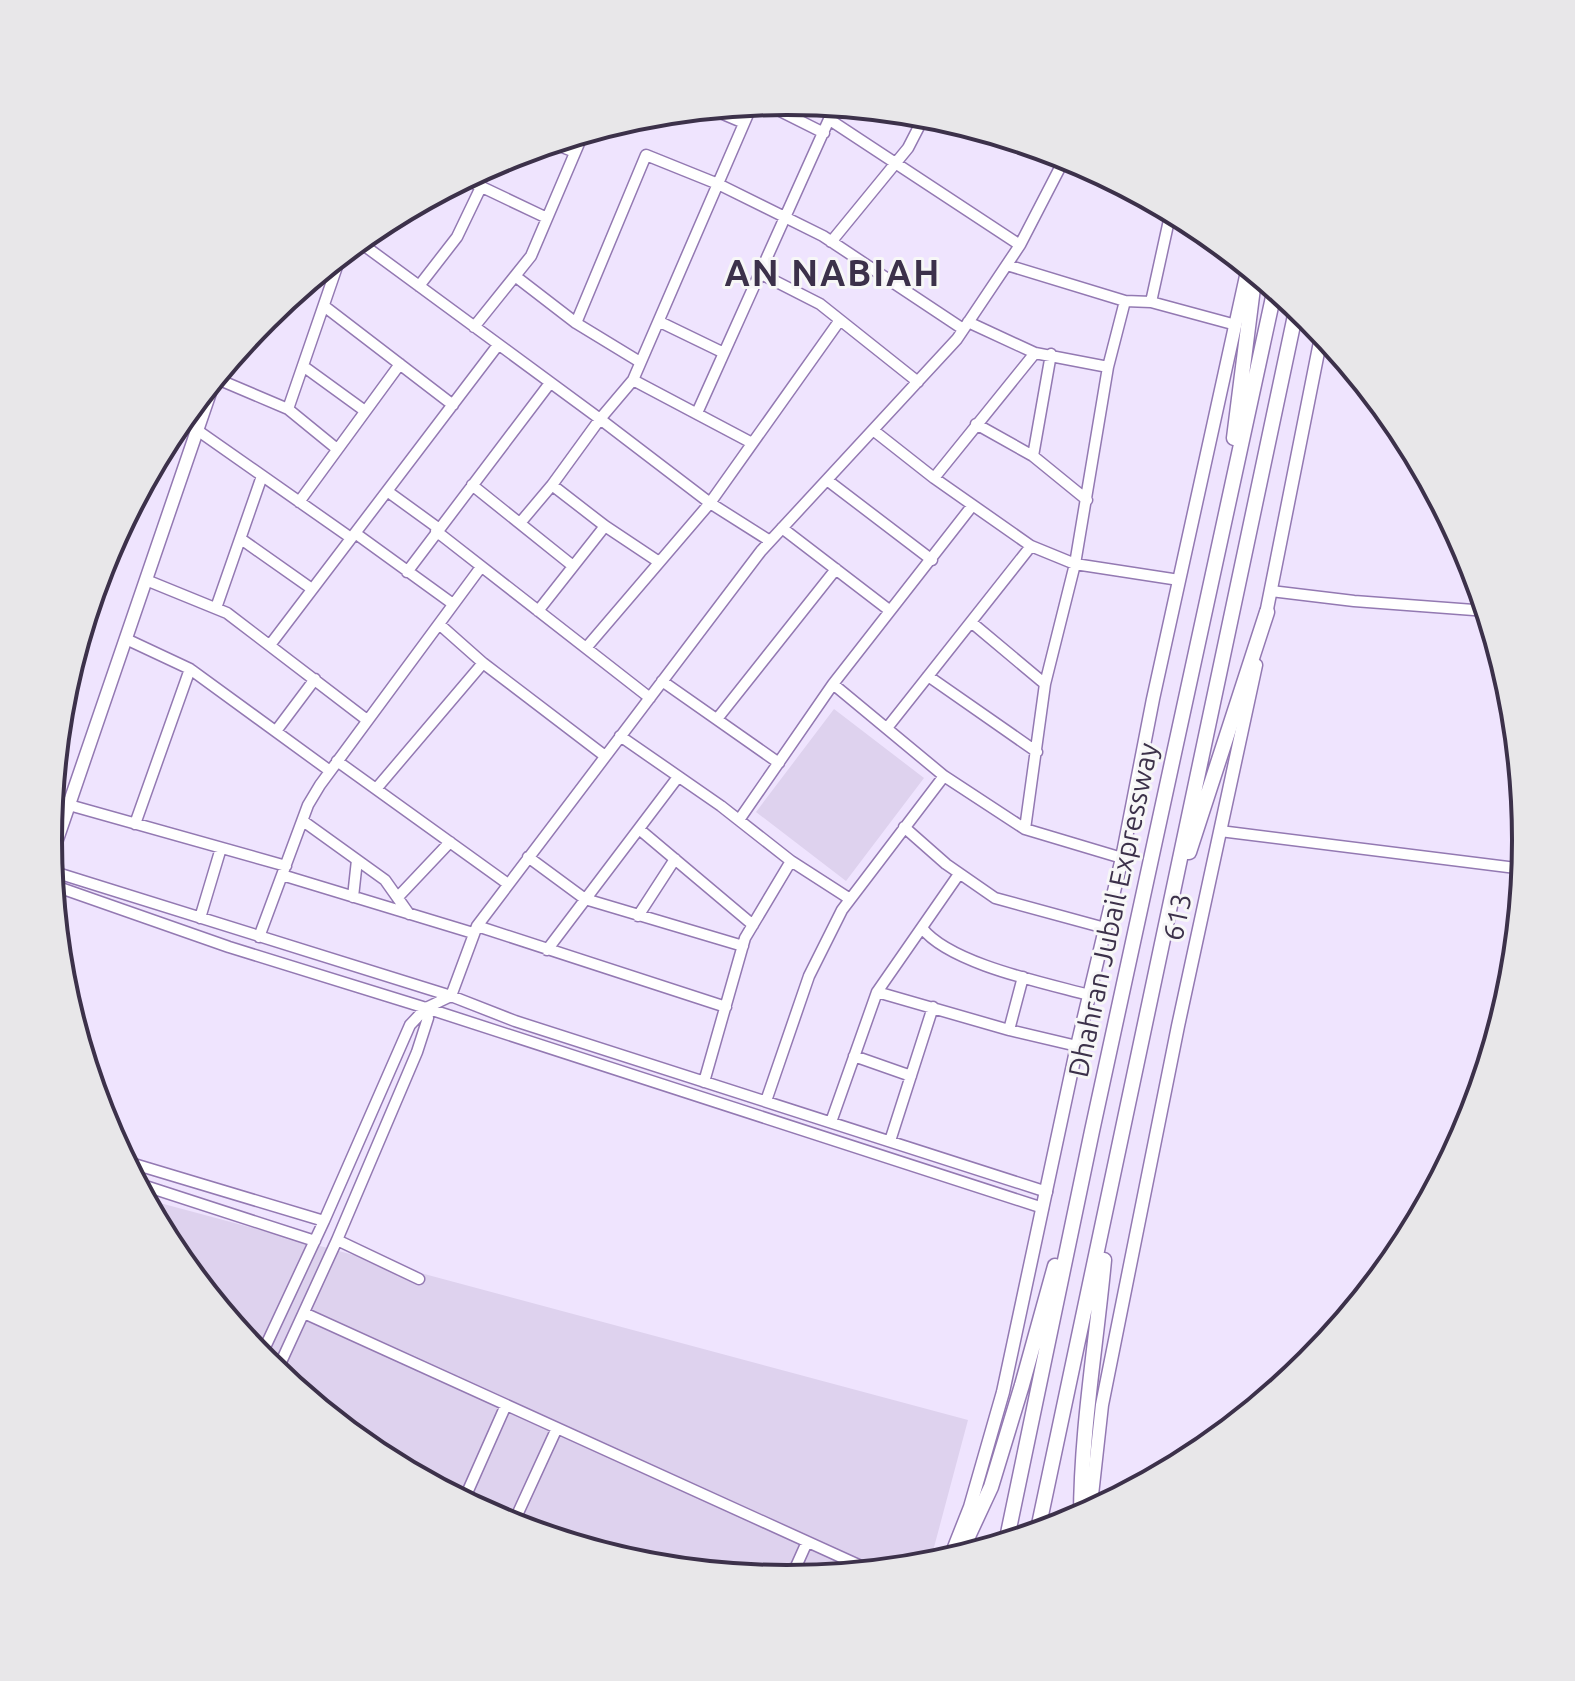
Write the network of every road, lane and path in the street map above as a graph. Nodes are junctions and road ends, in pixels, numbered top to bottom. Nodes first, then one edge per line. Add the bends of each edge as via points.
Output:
1 (788, 115) edge
2 (747, 117) edge
3 (831, 117) edge
4 (732, 118) edge
5 (830, 120) junction
6 (744, 123) junction
7 (919, 127) edge
8 (824, 133) junction
9 (577, 147) edge
10 (569, 150) edge
11 (575, 152) junction
12 (896, 162) junction
13 (1060, 168) edge
14 (718, 184) junction
15 (477, 185) edge
16 (481, 187) junction
17 (784, 217) junction
18 (547, 218) junction
19 (1168, 223) edge
20 (831, 242) junction
21 (1020, 245) junction
22 (368, 249) edge
23 (1007, 265) junction
24 (335, 274) edge
25 (761, 274) junction
26 (515, 276) junction
27 (1246, 278) edge
28 (1253, 285) edge
29 (419, 286) junction
30 (1125, 301) junction
31 (1272, 301) edge
32 (1151, 302) junction
33 (324, 306) junction
34 (840, 320) junction
35 (1294, 321) edge
36 (660, 322) junction
37 (576, 323) junction
38 (966, 325) junction
39 (1236, 325) junction
40 (474, 327) junction
41 (498, 345) junction
42 (1319, 347) edge
43 (724, 353) junction
44 (1035, 353) junction
45 (1051, 354) junction
46 (640, 362) junction
47 (400, 364) junction
48 (303, 366) junction
49 (1108, 367) junction
50 (633, 380) junction
51 (225, 382) edge
52 (918, 382) junction
53 (550, 383) junction
54 (453, 405) junction
55 (288, 409) junction
56 (204, 410) edge
57 (365, 411) junction
58 (697, 413) junction
59 (600, 419) junction
60 (976, 424) junction
61 (197, 430) junction
62 (873, 430) junction
63 (752, 443) junction
64 (337, 449) junction
65 (1033, 456) junction
66 (262, 476) junction
67 (934, 478) junction
68 (827, 480) junction
69 (472, 485) junction
70 (552, 485) junction
71 (387, 491) junction
72 (1087, 500) junction
73 (299, 502) junction
74 (710, 503) junction
75 (972, 506) junction
76 (520, 523) junction
77 (605, 526) junction
78 (782, 528) junction
79 (437, 530) junction
80 (353, 536) junction
81 (1221, 537) junction
82 (241, 539) junction
83 (770, 541) junction
84 (1031, 546) junction
85 (932, 560) junction
86 (659, 562) junction
87 (1075, 564) junction
88 (573, 566) junction
89 (481, 567) junction
90 (836, 569) junction
91 (407, 572) junction
92 (146, 580) junction
93 (1179, 580) junction
94 (312, 589) junction
95 (1271, 591) junction
96 (453, 604) junction
97 (216, 608) junction
98 (889, 610) junction
99 (1475, 610) edge
100 (538, 611) junction
101 (1267, 612) junction
102 (971, 622) junction
103 (439, 624) junction
104 (126, 639) junction
105 (270, 645) junction
106 (586, 648) junction
107 (483, 663) junction
108 (190, 669) junction
109 (928, 676) junction
110 (315, 679) junction
111 (662, 681) junction
112 (833, 684) junction
113 (1045, 684) junction
114 (650, 698) junction
115 (717, 719) junction
116 (367, 720) junction
117 (887, 728) junction
118 (276, 731) junction
119 (620, 736) junction
120 (1037, 752) junction
121 (605, 756) junction
122 (779, 763) junction
123 (334, 766) junction
124 (944, 776) junction
125 (678, 777) junction
126 (376, 789) junction
127 (69, 805) junction
128 (739, 820) junction
129 (303, 821) junction
130 (63, 823) edge
131 (135, 824) junction
132 (904, 827) junction
133 (639, 829) junction
134 (1025, 829) junction
135 (1220, 831) junction
136 (450, 842) junction
137 (221, 848) junction
138 (528, 857) junction
139 (1122, 858) junction
140 (675, 859) junction
141 (357, 860) junction
142 (791, 861) junction
143 (1512, 867) edge
144 (284, 871) junction
145 (959, 874) junction
146 (63, 875) edge
147 (508, 884) junction
148 (64, 889) edge
149 (353, 897) junction
150 (398, 897) junction
151 (585, 899) junction
152 (850, 899) junction
153 (409, 914) junction
154 (638, 916) junction
155 (200, 918) junction
156 (753, 925) junction
157 (1166, 925) junction
158 (922, 928) junction
159 (1105, 928) junction
160 (475, 929) junction
161 (259, 937) junction
162 (743, 946) junction
163 (547, 950) junction
164 (1023, 977) junction
165 (877, 992) junction
166 (1089, 995) junction
167 (451, 996) junction
168 (726, 1007) junction
169 (933, 1007) junction
170 (426, 1008) junction
171 (1009, 1030) junction
172 (1077, 1046) junction
173 (854, 1056) junction
174 (911, 1076) junction
175 (704, 1082) junction
176 (766, 1101) junction
177 (831, 1122) junction
178 (1092, 1131) junction
179 (890, 1141) junction
180 (923, 1152) junction
181 (139, 1166) edge
182 (919, 1167) junction
183 (151, 1188) edge
184 (1047, 1192) junction
185 (1111, 1195) junction
186 (1043, 1208) junction
187 (324, 1221) junction
188 (337, 1240) junction
189 (315, 1241) junction
190 (419, 1279) dead end
191 (304, 1313) junction
192 (266, 1345) edge
193 (282, 1361) edge
194 (506, 1405) junction
195 (557, 1428) junction
196 (468, 1491) edge
197 (1096, 1497) edge
198 (1082, 1503) edge
199 (518, 1514) edge
200 (1040, 1520) edge
201 (1009, 1531) edge
202 (807, 1542) junction
203 (965, 1543) edge
204 (955, 1546) edge
205 (853, 1562) edge
206 (796, 1566) edge

1 - 8 street
2 - 6 street
3 - 5 street
4 - 6 street
5 - 8 street
5 - 12 street
6 - 14 street
7 - 12 street
8 - 17 street
9 - 11 street
10 - 11 street
11 - 18 street
12 - 20 street
12 - 21 street
13 - 21 street
14 - 17 street
14 - 36 street
14 - 37 street via 646,155
15 - 16 street
16 - 18 street
16 - 29 street via 457,237
17 - 20 street
17 - 25 street
18 - 26 street via 531,256
19 - 32 street
20 - 38 street
21 - 23 street
22 - 29 street
23 - 30 street
23 - 38 street
24 - 33 street
25 - 34 street
25 - 43 street
26 - 37 street
26 - 40 street
27 - 39 main road
28 - 81 highway
29 - 40 street
30 - 32 street
30 - 49 street
31 - 81 highway, Dhahran Jubail Expressway / 613
32 - 39 street
33 - 47 street
33 - 48 street
34 - 52 street
34 - 63 street
35 - 157 highway, Dhahran Jubail Expressway / 613
36 - 43 street
36 - 46 street
37 - 46 street
38 - 44 street
38 - 52 street
39 - 93 main road
40 - 41 street
41 - 53 street
41 - 54 street
42 - 95 main road, 613
43 - 58 street
44 - 45 street
44 - 60 street
45 - 49 street
45 - 65 street
46 - 50 street
47 - 54 street
47 - 57 street
48 - 55 street
48 - 57 street
49 - 72 street
50 - 58 street
50 - 59 street
51 - 55 street
52 - 62 street
53 - 59 street
53 - 69 street
54 - 71 street
55 - 64 street
56 - 61 main road
57 - 64 street
58 - 63 street
59 - 70 street
59 - 74 street
60 - 65 street
60 - 67 street
61 - 66 street
61 - 92 main road
62 - 67 street
62 - 68 street
63 - 74 street
64 - 73 street
65 - 72 street
66 - 73 street
66 - 82 street
67 - 75 street
68 - 78 street
68 - 85 street
69 - 76 street
69 - 79 street
70 - 76 street
70 - 77 street
71 - 79 street
71 - 80 street
72 - 87 street
73 - 80 street
74 - 83 street
74 - 86 street
75 - 84 street
75 - 85 street
76 - 88 street
77 - 86 street
77 - 88 street
78 - 83 street
78 - 90 street
79 - 89 street
79 - 91 street
80 - 91 street
80 - 94 street
81 - 178 highway, Dhahran Jubail Expressway / 613
82 - 94 street
82 - 97 street
83 - 111 street
84 - 87 street
84 - 102 street
85 - 98 street
86 - 106 street
87 - 93 street
87 - 113 street
88 - 100 street
89 - 96 street
89 - 100 street
90 - 98 street
90 - 115 street
91 - 96 street
92 - 97 street
92 - 104 main road
93 - 139 main road
94 - 105 street
95 - 99 street
95 - 101 main road, 613
96 - 103 street
97 - 105 street
98 - 112 street
100 - 106 street
101 - 135 main road, 613
101 - 157 highway
102 - 109 street
102 - 113 street
103 - 107 street
103 - 116 street
104 - 108 street
104 - 127 main road
105 - 110 street
106 - 114 street
107 - 121 street
107 - 126 street
108 - 118 street
108 - 131 street
109 - 117 street
109 - 120 street
110 - 116 street
110 - 118 street
111 - 114 street
111 - 115 street
112 - 117 street
112 - 122 street
113 - 120 street
114 - 119 street
115 - 122 street
116 - 123 street
117 - 124 street
118 - 123 street
119 - 121 street
119 - 125 street
120 - 134 street
121 - 138 street
122 - 128 street
123 - 126 street
123 - 129 street
124 - 132 street
124 - 134 street
125 - 128 street
125 - 133 street
126 - 136 street
127 - 130 main road
127 - 131 street
128 - 142 street
129 - 141 street
129 - 144 street
131 - 137 street
132 - 145 street
132 - 152 street
133 - 140 street
133 - 151 street
134 - 139 street
135 - 143 street
135 - 197 main road, 613 via 1102,1405
136 - 147 street
136 - 150 street
137 - 144 street
137 - 155 street
138 - 147 street
138 - 151 street
139 - 159 main road
140 - 154 street
140 - 156 street
141 - 149 street
141 - 150 street
142 - 152 street
142 - 156 street
144 - 149 street
144 - 161 street
145 - 158 street
145 - 159 street via 995,898
146 - 155 street
147 - 160 street
148 - 170 street
149 - 153 street
150 - 153 street
151 - 154 street
151 - 163 street
152 - 176 street via 809,976
153 - 160 street
154 - 162 street
155 - 161 street
156 - 162 street
157 - 185 highway, Dhahran Jubail Expressway / 613
158 - 164 street via 932,941
158 - 165 street
159 - 166 main road
160 - 163 street
160 - 167 street
161 - 167 street
162 - 168 street
163 - 168 street
164 - 166 street
164 - 171 street
165 - 169 street
165 - 173 street
166 - 172 main road
167 - 170 street
167 - 175 street
168 - 175 street
169 - 171 street
169 - 174 street
170 - 182 street
170 - 187 street via 410,1025
170 - 188 street via 426,1030
171 - 172 street
172 - 184 main road
173 - 174 street
173 - 177 street
174 - 179 street
175 - 176 street
176 - 177 street
177 - 179 street
178 - 201 highway, Dhahran Jubail Expressway / 613
178 - 203 highway via 1007,1439
179 - 180 street
180 - 182 street
180 - 184 street
181 - 187 street
182 - 186 street
183 - 189 street
184 - 186 main road
185 - 198 highway via 1085,1412
185 - 200 highway, Dhahran Jubail Expressway / 613
186 - 204 main road via 1003,1392
187 - 189 street
188 - 190 street
188 - 191 street
189 - 192 street
191 - 193 street
191 - 194 street
194 - 195 street
194 - 196 street
195 - 199 street
195 - 202 street
202 - 205 street
202 - 206 street

